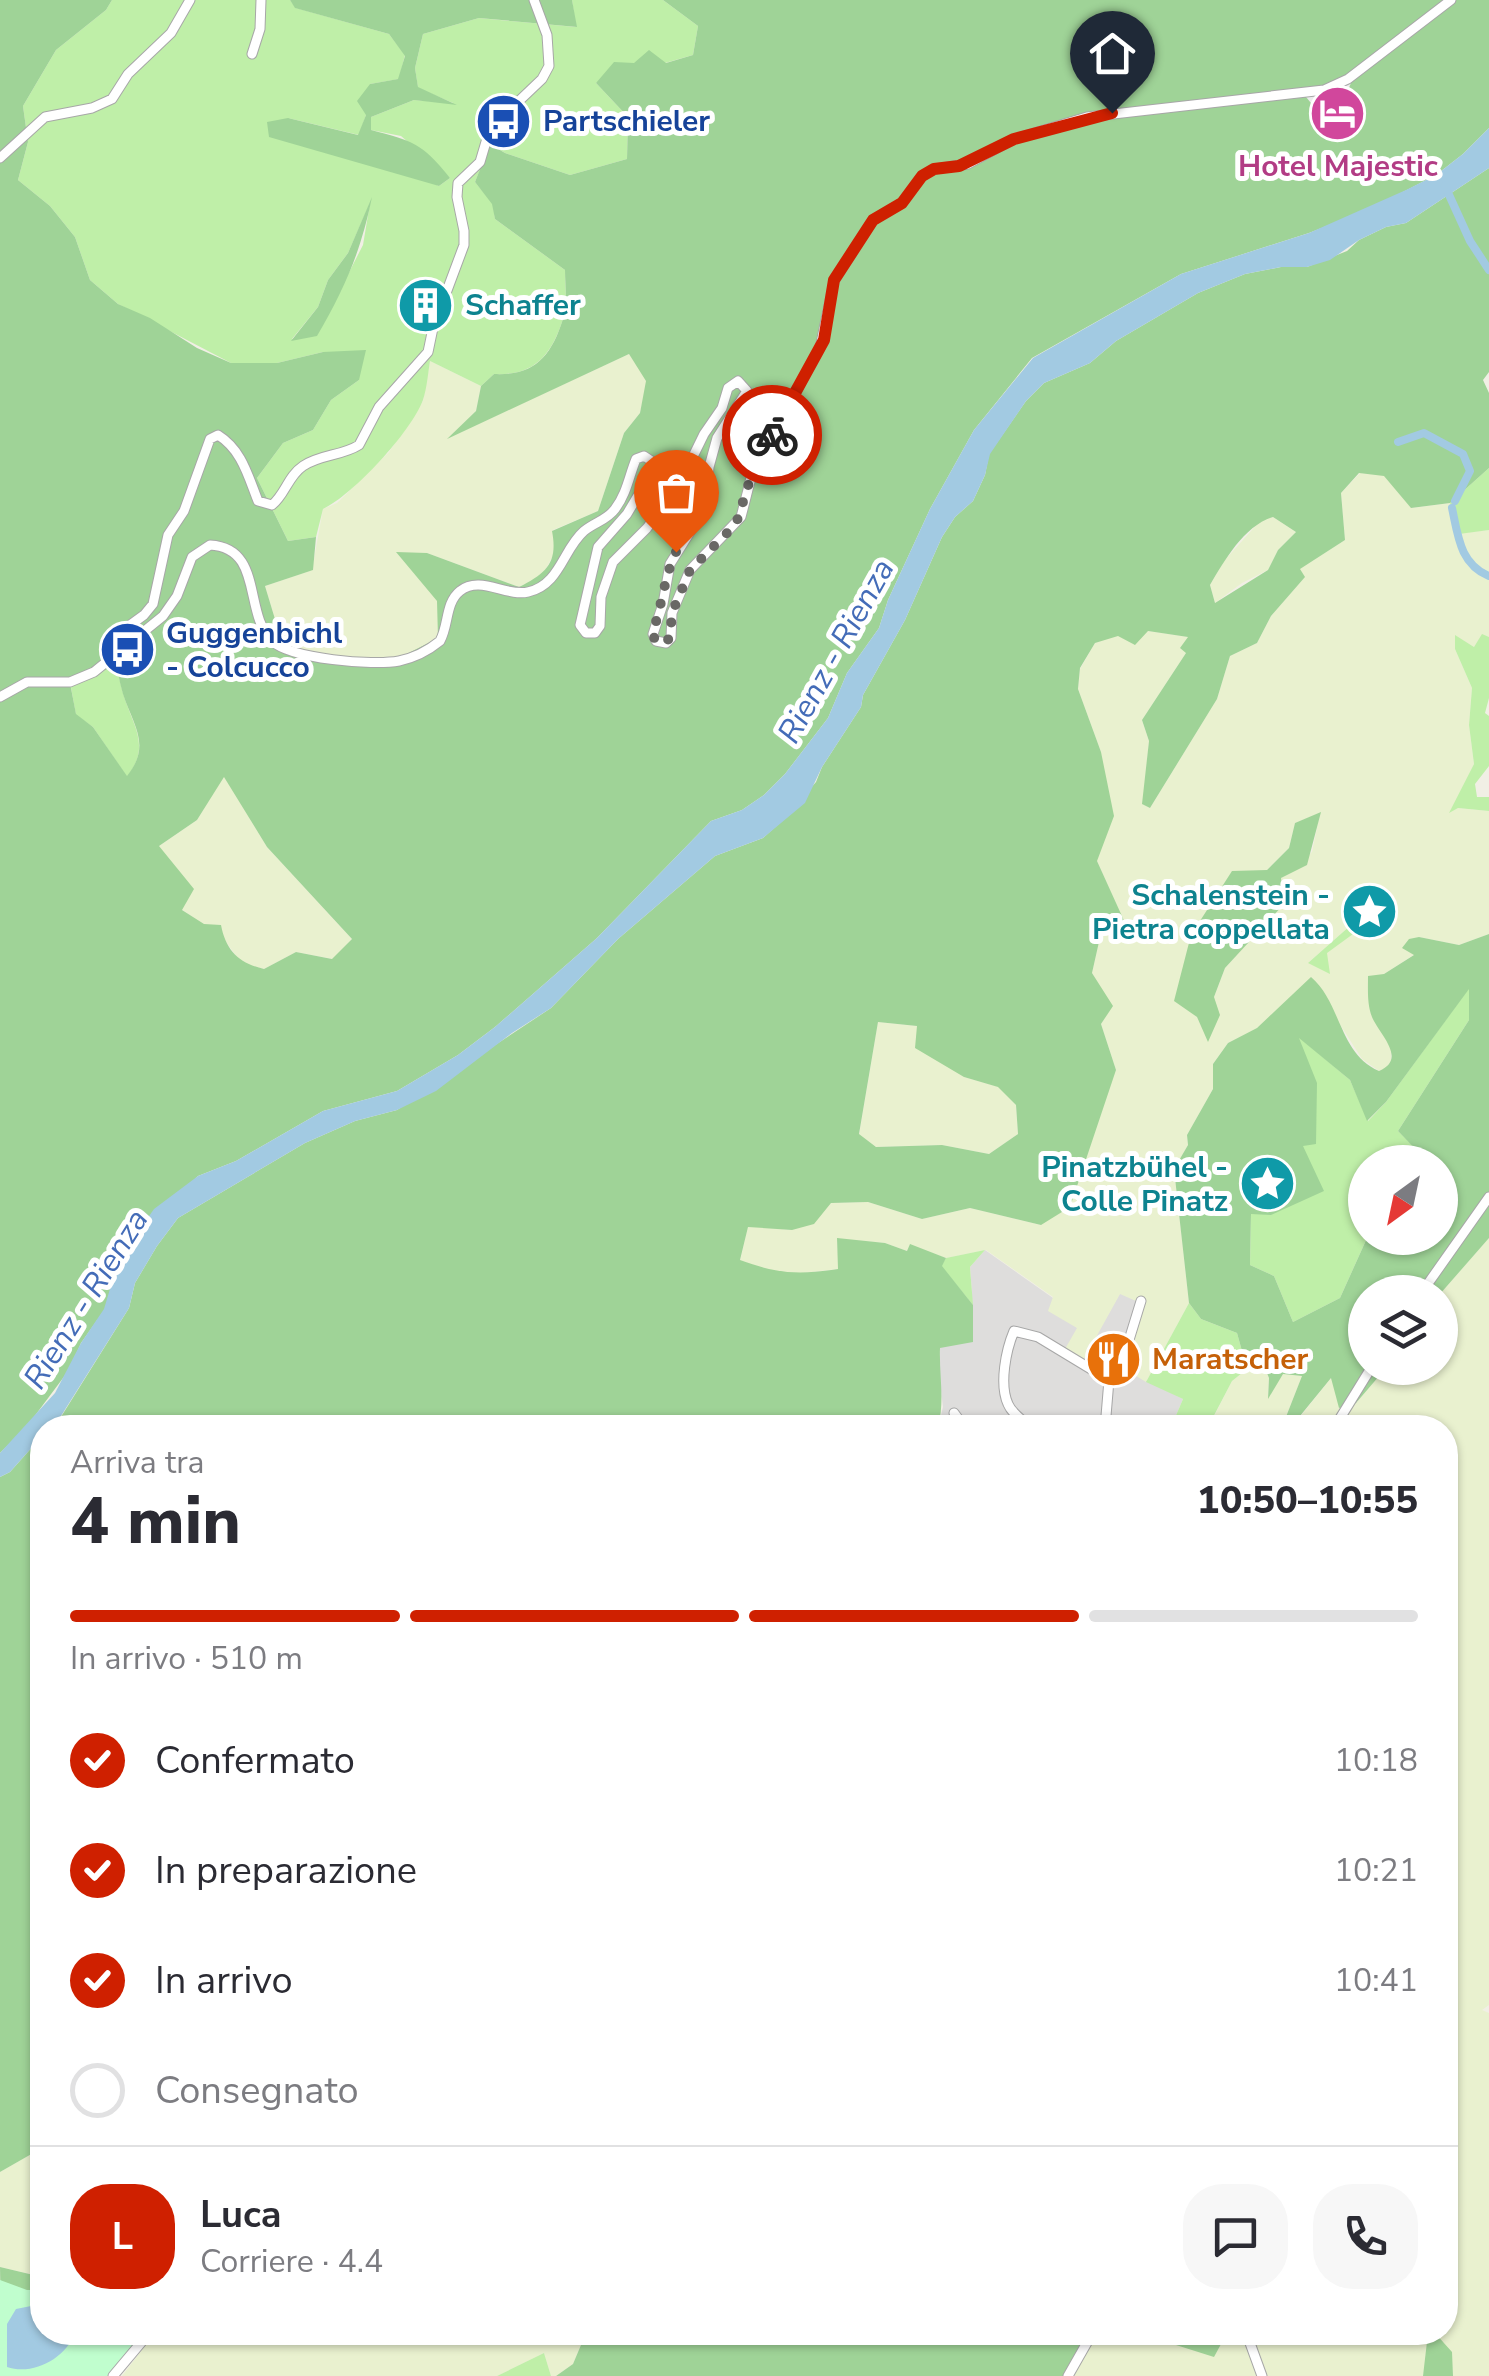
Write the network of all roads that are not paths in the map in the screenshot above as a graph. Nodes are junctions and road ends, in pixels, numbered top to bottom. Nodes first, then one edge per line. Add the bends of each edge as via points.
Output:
1 (190, 0) edge
2 (261, 0) edge
3 (534, 0) edge
4 (1451, 0) edge
5 (252, 54) dead end
6 (0, 158) edge
7 (114, 653) junction
8 (0, 697) edge
9 (1489, 1197) edge
10 (1434, 1275) edge
11 (1141, 1301) dead end
12 (1109, 1380) junction
13 (1361, 1385) edge
14 (954, 1412) dead end
15 (956, 1415) edge
16 (1016, 1415) edge
17 (1106, 1415) edge
18 (1342, 1415) edge
19 (139, 2345) edge
20 (1086, 2345) edge
21 (1251, 2345) edge
22 (1260, 2372) edge
23 (113, 2376) edge
24 (1068, 2376) edge

1 - 6 street via 171,33 112,99 45,117
2 - 5 street
3 - 7 street via 547,34 549,66 500,119 480,162 458,184 464,245 428,352 379,407 359,444 305,465 272,505 258,501 232,446 218,435 210,439 184,511 168,535 156,599 112,639
4 - 7 street via 1324,90 1087,117 922,176 902,203 873,220 834,280 820,348 753,470 740,517 690,570 666,644 652,634 668,573 704,508 717,438 747,391 738,381 728,388 682,479 612,562 595,634 580,625 593,558 652,472 653,462 644,456 636,459 615,510 580,534 549,580 526,593 463,588 450,605 440,640 414,656 386,662 281,648 258,621 248,569 217,546 197,551 163,616
7 - 8 street via 82,679 26,682
9 - 10 street
11 - 12 street via 1121,1366
12 - 16 street via 1038,1337 1014,1331 1004,1379
12 - 17 street
13 - 18 street
14 - 15 street
19 - 23 street
20 - 24 street
21 - 22 street

